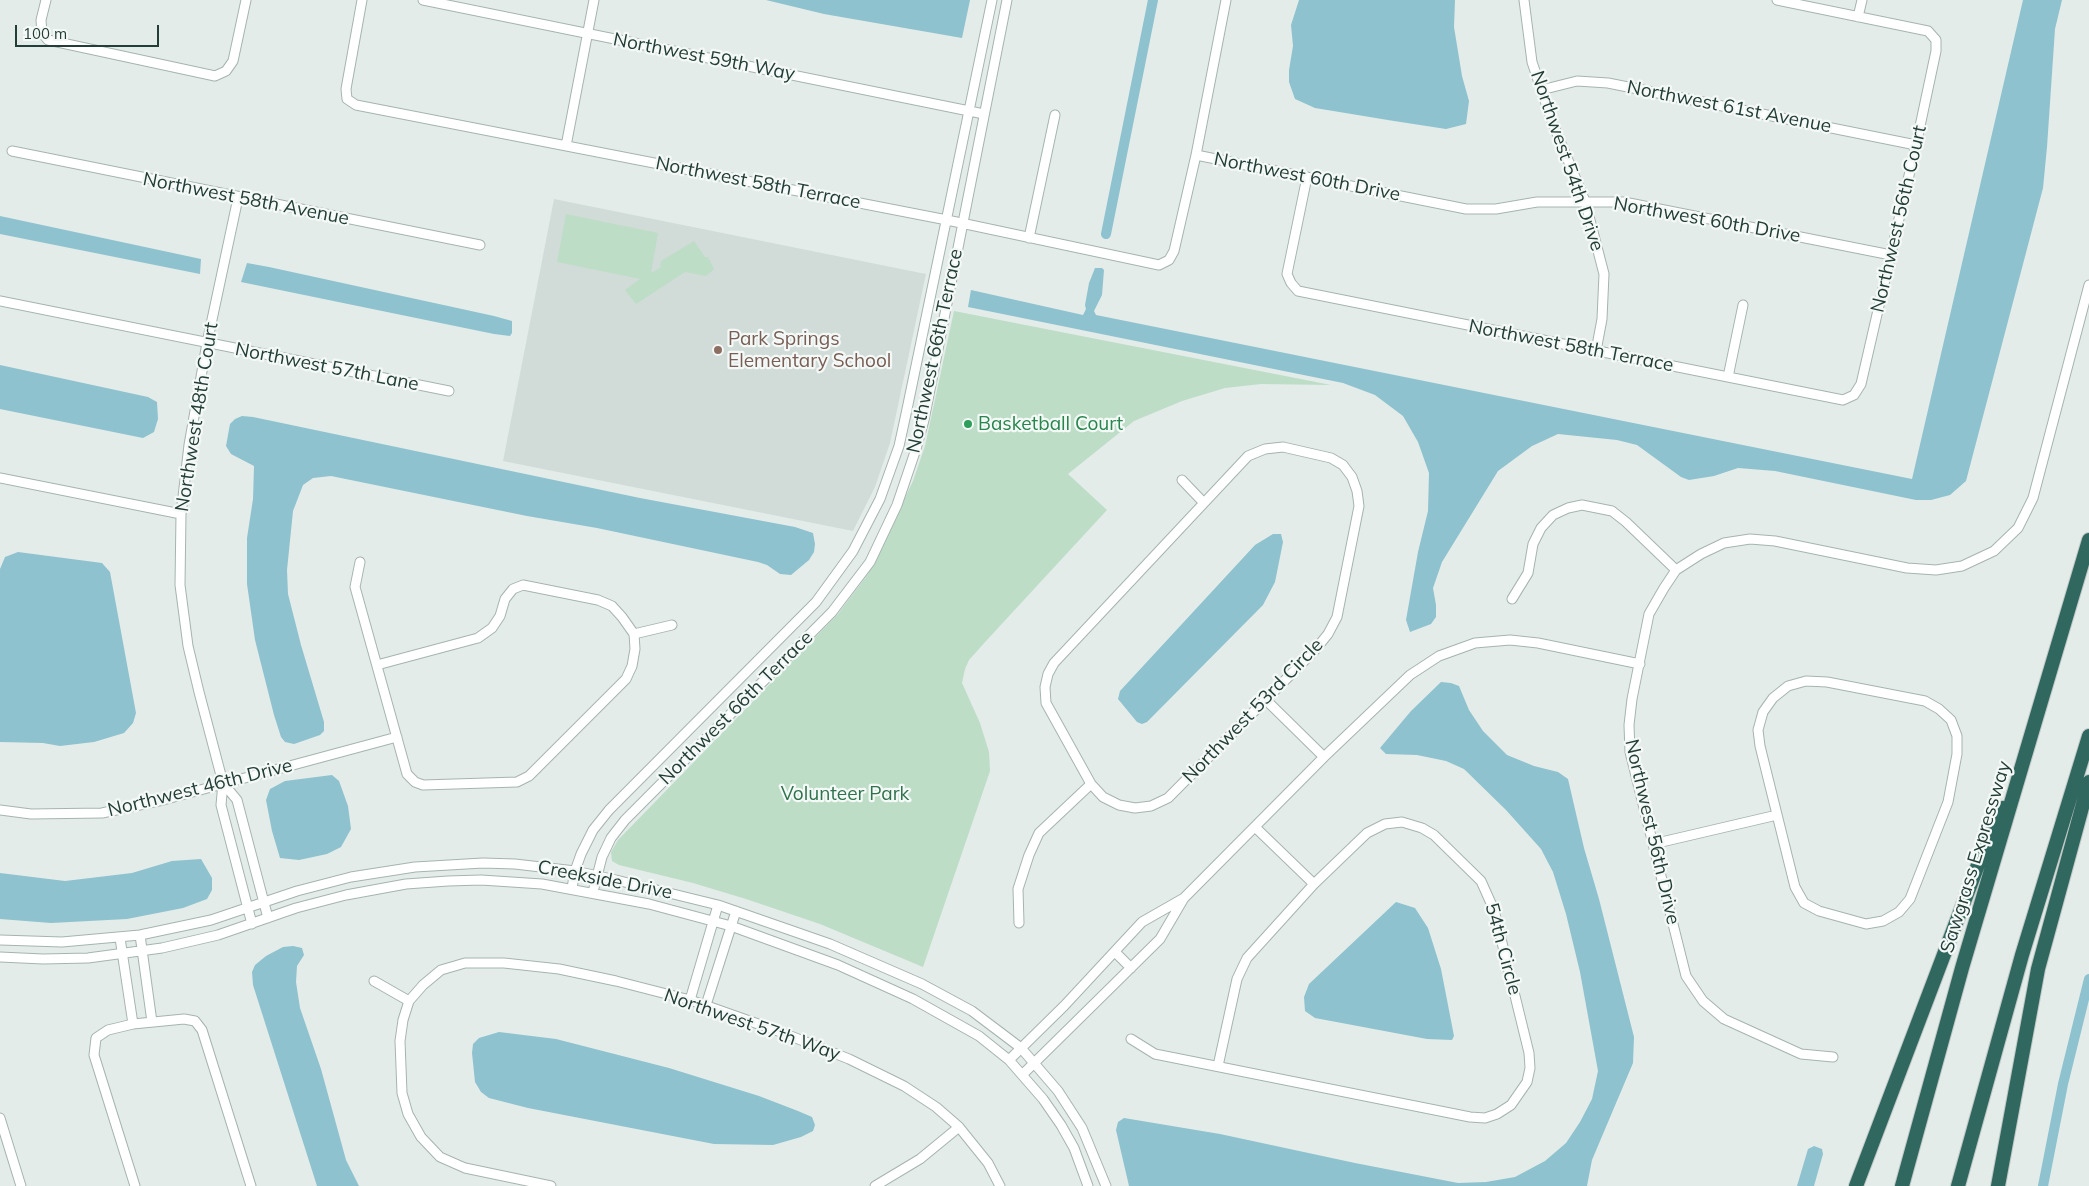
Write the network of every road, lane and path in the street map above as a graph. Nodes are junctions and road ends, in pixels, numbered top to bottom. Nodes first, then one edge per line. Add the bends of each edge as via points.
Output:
1 (46, 0) edge
2 (246, 0) edge
3 (362, 0) edge
4 (423, 0) edge
5 (594, 0) edge
6 (992, 0) edge
7 (1007, 0) edge
8 (1226, 0) edge
9 (1524, 0) edge
10 (1777, 0) edge
11 (1862, 0) edge
12 (1858, 16) junction
13 (588, 33) junction
14 (1541, 90) junction
15 (969, 111) junction
16 (984, 114) junction
17 (1055, 115) dead end
18 (1916, 144) junction
19 (566, 146) junction
20 (12, 151) dead end
21 (1196, 155) junction
22 (1308, 177) junction
23 (238, 198) junction
24 (1585, 201) junction
25 (947, 220) junction
26 (962, 223) junction
27 (1029, 238) junction
28 (480, 245) dead end
29 (1891, 255) junction
30 (2089, 285) edge
31 (0, 301) edge
32 (1743, 305) dead end
33 (207, 343) junction
34 (1596, 351) junction
35 (918, 358) junction
36 (935, 362) junction
37 (1728, 377) junction
38 (449, 391) dead end
39 (1854, 395) joint
40 (0, 478) edge
41 (1182, 480) dead end
42 (1203, 502) junction
43 (182, 514) junction
44 (2089, 540) edge
45 (360, 562) dead end
46 (1676, 570) junction
47 (1512, 600) dead end
48 (672, 625) dead end
49 (634, 634) junction
50 (1640, 664) junction
51 (377, 665) junction
52 (1265, 699) junction
53 (2089, 736) edge
54 (397, 737) junction
55 (1324, 757) junction
56 (2023, 764) junction
57 (2089, 782) edge
58 (223, 783) junction
59 (1091, 784) junction
60 (0, 810) edge
61 (1776, 815) junction
62 (1256, 828) junction
63 (1653, 844) junction
64 (574, 871) junction
65 (596, 876) junction
66 (1314, 884) junction
67 (572, 888) junction
68 (593, 892) junction
69 (1184, 898) junction
70 (265, 902) junction
71 (718, 905) junction
72 (248, 908) junction
73 (736, 911) junction
74 (268, 918) junction
75 (712, 922) junction
76 (1019, 923) dead end
77 (252, 924) junction
78 (730, 926) junction
79 (140, 935) junction
80 (120, 938) junction
81 (0, 940) edge
82 (142, 952) junction
83 (1115, 952) junction
84 (122, 955) junction
85 (0, 957) edge
86 (1131, 968) junction
87 (374, 981) dead end
88 (690, 1000) junction
89 (409, 1001) junction
90 (706, 1005) junction
91 (152, 1022) junction
92 (133, 1024) junction
93 (1130, 1039) dead end
94 (1021, 1048) junction
95 (1832, 1058) dead end
96 (1009, 1060) junction
97 (1034, 1062) junction
98 (1218, 1066) junction
99 (1023, 1074) junction
100 (0, 1118) edge
101 (959, 1127) junction
102 (2, 1134) edge
103 (21, 1186) edge
104 (135, 1186) edge
105 (251, 1186) edge
106 (551, 1186) edge
107 (875, 1186) edge
108 (1000, 1186) edge
109 (1088, 1186) edge
110 (1106, 1186) edge
111 (1856, 1186) edge
112 (1902, 1186) edge
113 (1958, 1186) edge
114 (1998, 1186) edge

1 - 2 street via 41,20 42,33 48,40 214,76 226,71 233,61
3 - 19 street, Northwest 58th Terrace via 346,88 347,99 356,105
4 - 13 street, Northwest 59th Way
5 - 13 street
6 - 15 street, Northwest 66th Terrace
7 - 16 street, Northwest 66th Terrace
8 - 21 street
9 - 14 street, Northwest 54th Drive via 1532,62
10 - 12 street
11 - 12 street
12 - 18 street, Northwest 56th Court via 1928,31 1936,40
13 - 15 street, Northwest 59th Way
13 - 19 street
14 - 18 street, Northwest 61st Avenue via 1577,81 1608,83
14 - 24 street, Northwest 54th Drive
15 - 16 street, Northwest 59th Way
15 - 25 street, Northwest 66th Terrace
16 - 26 street, Northwest 66th Terrace
17 - 27 street
18 - 29 street, Northwest 56th Court
19 - 25 street, Northwest 58th Terrace
20 - 23 street, Northwest 58th Avenue
21 - 22 street, Northwest 60th Drive
21 - 27 street, Northwest 58th Terrace via 1174,251 1159,265
22 - 24 street, Northwest 60th Drive via 1466,209
22 - 34 street, Northwest 58th Terrace via 1287,274 1298,291
23 - 28 street, Northwest 58th Avenue
23 - 33 street, Northwest 48th Court
24 - 29 street, Northwest 60th Drive via 1624,202
24 - 34 street, Northwest 54th Drive via 1604,274 1602,319
25 - 26 street, Northwest 58th Terrace
25 - 35 street, Northwest 66th Terrace
26 - 27 street, Northwest 58th Terrace
26 - 36 street, Northwest 66th Terrace
29 - 39 street, Northwest 56th Court via 1861,384
30 - 46 street, Northwest 56th Drive via 2033,498 2018,528 1994,551 1962,566 1936,570 1907,568 1775,541 1750,539 1724,543
31 - 33 street, Northwest 57th Lane
32 - 37 street
33 - 38 street, Northwest 57th Lane
33 - 43 street, Northwest 48th Court via 189,445
34 - 37 street, Northwest 58th Terrace
35 - 36 street
35 - 64 street, Northwest 66th Terrace via 899,446 880,499 853,551 816,602 609,810 593,830
36 - 65 street, Northwest 66th Terrace via 916,449 897,505 870,562 832,612 625,820 611,838
37 - 39 street, Northwest 58th Terrace via 1843,400
40 - 43 street
41 - 42 street
42 - 52 street, Northwest 53rd Circle via 1248,456 1265,449 1283,447 1330,458 1342,465 1352,477 1357,491 1359,506 1336,617 1328,634
42 - 59 street, Northwest 53rd Circle via 1054,663 1048,674 1046,703
43 - 58 street, Northwest 48th Court via 180,585 188,646
44 - 56 highway, Sawgrass Expressway
45 - 51 street via 355,587
46 - 47 street via 1612,511 1582,505 1553,515 1541,528 1533,544 1528,573
46 - 50 street, Northwest 56th Drive via 1649,614
48 - 49 street
49 - 51 street via 612,606 598,600 523,585 505,599 492,628 478,638
49 - 54 street via 636,650 626,679 528,776 517,782 423,785 408,774
50 - 55 street via 1538,643 1510,640 1475,643 1439,656 1410,675
50 - 63 street, Northwest 56th Drive via 1629,725 1630,752
51 - 54 street
52 - 55 street
52 - 59 street, Northwest 53rd Circle via 1168,798 1151,806 1134,808 1103,797
53 - 113 highway
54 - 58 street, Northwest 46th Drive
55 - 62 street
56 - 111 highway via 1990,836
56 - 112 highway, Sawgrass Expressway
57 - 114 highway via 2038,969
58 - 60 street, Northwest 46th Drive via 102,813 31,814
58 - 70 street, Northwest 48th Court via 237,800
58 - 72 street, Northwest 48th Court via 221,805
59 - 76 street via 1039,833 1018,889
61 - 61 street via 1758,730 1763,712 1788,686 1806,681 1827,682 1925,701 1950,720 1957,736 1957,754 1948,802 1910,899 1899,912 1883,921 1866,924 1819,911 1804,903 1795,887
61 - 63 street
62 - 66 street
62 - 69 street
63 - 95 street, Northwest 56th Drive via 1686,976 1703,1001 1724,1019 1754,1034 1801,1054
64 - 65 street, Creekside Drive
64 - 67 street, Northwest 66th Terrace
64 - 70 street, Creekside Drive via 483,863 415,867 351,877
65 - 68 street, Northwest 66th Terrace
65 - 71 street, Creekside Drive
66 - 98 street, 54th Circle via 1247,958 1237,978
66 - 98 street, 54th Circle via 1367,833 1385,824 1402,822 1422,828 1434,836 1481,881 1489,895 1529,1053 1527,1082 1511,1105 1485,1118
67 - 68 street, Creekside Drive
67 - 74 street, Creekside Drive via 481,880 406,884 337,897
68 - 75 street, Creekside Drive
69 - 83 street via 1142,922
69 - 86 street via 1160,940
70 - 72 street, Creekside Drive
70 - 74 street, Northwest 48th Court
71 - 73 street, Creekside Drive
71 - 75 street
72 - 77 street, Northwest 48th Court
72 - 79 street, Creekside Drive via 203,922
73 - 78 street
73 - 94 street, Creekside Drive via 830,944 922,984 972,1011
74 - 77 street, Creekside Drive
75 - 78 street, Creekside Drive
75 - 88 street
77 - 82 street, Creekside Drive via 192,943
78 - 90 street
78 - 96 street, Creekside Drive via 838,965 913,999 979,1036
79 - 80 street, Creekside Drive
79 - 82 street
80 - 81 street, Creekside Drive via 62,942
80 - 84 street
82 - 84 street, Creekside Drive
82 - 91 street
83 - 86 street
83 - 94 street
84 - 85 street, Creekside Drive via 43,959
84 - 92 street
86 - 97 street
87 - 89 street
88 - 89 street, Northwest 57th Way via 559,969 465,963 441,970
88 - 90 street, Northwest 57th Way
89 - 106 street, Northwest 57th Way via 400,1041 402,1093 420,1137 440,1158 465,1168
90 - 101 street, Northwest 57th Way via 778,1031 904,1086
91 - 92 street
91 - 105 street via 184,1019 195,1021 202,1030
92 - 104 street via 108,1030 96,1038 94,1055
93 - 98 street, 54th Circle via 1155,1054
94 - 96 street
94 - 97 street, Creekside Drive
96 - 99 street, Creekside Drive
97 - 99 street
97 - 110 street, Creekside Drive via 1082,1128
99 - 109 street, Creekside Drive via 1061,1125 1074,1148
100 - 102 street
101 - 107 street via 920,1159
101 - 108 street, Northwest 57th Way via 988,1163
102 - 103 street

